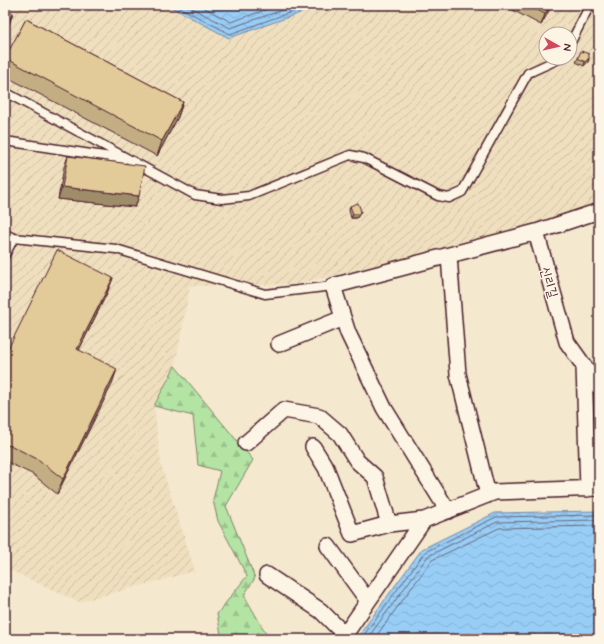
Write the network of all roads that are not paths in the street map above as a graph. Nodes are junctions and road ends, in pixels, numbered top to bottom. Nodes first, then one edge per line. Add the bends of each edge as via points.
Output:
1 (590, 5) edge
2 (578, 28) edge
3 (543, 66) edge
4 (5, 92) edge
5 (5, 141) edge
6 (131, 160) junction
7 (599, 211) edge
8 (536, 232) junction
9 (5, 234) edge
10 (14, 238) junction
11 (5, 255) edge
12 (449, 256) junction
13 (333, 286) junction
14 (343, 318) junction
15 (280, 344) dead end
16 (584, 366) junction
17 (599, 387) edge
18 (246, 443) dead end
19 (313, 447) dead end
20 (593, 488) edge
21 (488, 495) junction
22 (448, 511) junction
23 (424, 520) junction
24 (389, 524) junction
25 (328, 546) dead end
26 (267, 575) dead end
27 (368, 601) junction
28 (344, 637) edge

1 - 2 lane
3 - 6 lane via 528,73 462,192 449,198 438,196 364,158 350,155 249,196 222,199 195,195
4 - 6 lane
5 - 6 lane
7 - 8 street
8 - 12 street
8 - 16 street, 신리길 via 568,342
9 - 10 lane
10 - 11 lane
10 - 13 lane via 116,249 265,294
12 - 13 street
12 - 21 street via 458,374
13 - 14 street
14 - 15 street
14 - 22 street via 384,408
16 - 17 street, 신리길
16 - 20 street
18 - 24 street via 284,410 319,416 340,434 357,461 375,476
19 - 24 street via 326,468 352,534
20 - 21 street via 495,492
21 - 22 street
22 - 23 street
23 - 24 street
23 - 27 street
25 - 27 street
26 - 28 street via 321,611
27 - 28 street

